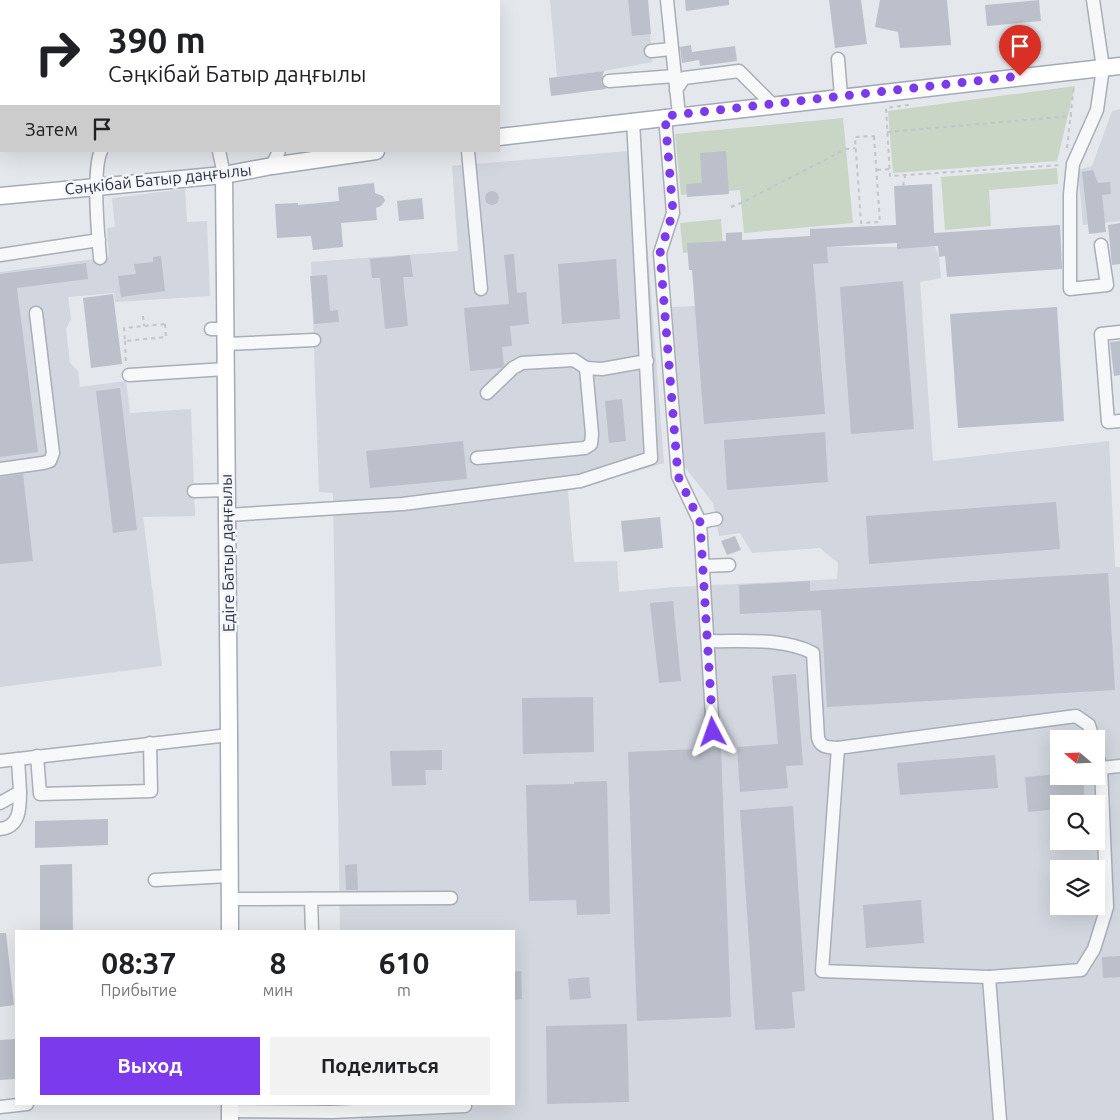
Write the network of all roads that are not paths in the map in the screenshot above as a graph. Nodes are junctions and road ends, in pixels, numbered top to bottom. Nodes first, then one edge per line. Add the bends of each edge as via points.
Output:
1 (1094, 0) edge
2 (670, 8) edge
3 (672, 48) junction
4 (651, 51) dead end
5 (838, 60) dead end
6 (1120, 66) edge
7 (1103, 68) junction
8 (674, 76) junction
9 (609, 80) dead end
10 (676, 90) junction
11 (841, 96) junction
12 (772, 104) junction
13 (672, 116) junction
14 (633, 120) junction
15 (500, 136) edge
16 (100, 152) edge
17 (219, 152) edge
18 (363, 152) edge
19 (468, 152) edge
20 (275, 159) edge
21 (224, 175) junction
22 (97, 187) junction
23 (0, 196) edge
24 (99, 240) junction
25 (1101, 246) dead end
26 (0, 255) edge
27 (100, 258) dead end
28 (481, 289) dead end
29 (36, 313) dead end
30 (1120, 332) edge
31 (221, 334) junction
32 (314, 340) dead end
33 (647, 361) junction
34 (586, 368) junction
35 (226, 369) junction
36 (128, 370) road end
37 (486, 393) dead end
38 (1120, 421) edge
39 (477, 458) dead end
40 (0, 469) edge
41 (227, 490) junction
42 (194, 491) dead end
43 (227, 515) junction
44 (716, 519) dead end
45 (700, 522) junction
46 (703, 566) junction
47 (729, 566) dead end
48 (708, 641) junction
49 (1090, 730) edge
50 (713, 732) dead end
51 (229, 735) junction
52 (150, 743) junction
53 (838, 748) junction
54 (37, 756) junction
55 (18, 759) junction
56 (0, 761) edge
57 (1120, 766) edge
58 (1105, 768) edge
59 (1102, 785) edge
60 (20, 792) junction
61 (0, 803) edge
62 (0, 828) edge
63 (229, 876) junction
64 (155, 880) dead end
65 (451, 898) dead end
66 (230, 899) junction
67 (311, 899) junction
68 (230, 930) edge
69 (312, 930) edge
70 (988, 977) junction
71 (18, 1105) edge
72 (465, 1106) dead end
73 (0, 1107) edge
74 (318, 1108) edge
75 (351, 1108) edge
76 (230, 1112) edge
77 (283, 1116) edge
78 (332, 1116) edge
79 (1000, 1120) edge

1 - 7 street
2 - 3 street
3 - 4 street
3 - 8 street
5 - 11 street
6 - 7 main road
7 - 11 main road
7 - 25 street via 1096,110 1068,164 1070,289 1107,286
8 - 9 street
8 - 10 street
10 - 12 street via 684,78 739,71
10 - 13 street
11 - 12 main road
12 - 13 main road
13 - 14 main road
13 - 45 street via 673,212 660,253 678,476
14 - 15 main road
14 - 33 street
16 - 22 street
17 - 21 street
18 - 20 main road, Сәңкібай Батыр даңғылы
19 - 28 street
20 - 21 main road, Сәңкібай Батыр даңғылы
21 - 22 main road, Сәңкібай Батыр даңғылы
21 - 31 main road, Едіге Батыр даңғылы
22 - 23 main road, Сәңкібай Батыр даңғылы
22 - 24 street
24 - 26 street
24 - 27 street
29 - 40 street via 53,454 50,461 43,463
30 - 38 street via 1102,334 1108,422
31 - 32 street
31 - 35 main road, Едіге Батыр даңғылы
33 - 34 street via 622,367
33 - 43 street via 651,458 580,481 403,504
34 - 37 street via 574,360 522,363
34 - 39 street via 591,444 585,448
35 - 36 street
35 - 41 main road, Едіге Батыр даңғылы
41 - 42 street
41 - 43 main road, Едіге Батыр даңғылы
43 - 51 main road, Едіге Батыр даңғылы
44 - 45 street
45 - 46 street
46 - 47 street
46 - 48 street
48 - 50 street
48 - 53 street via 774,642 813,653 818,738 823,746
49 - 53 street via 1089,725 1076,716
51 - 52 street
51 - 63 main road, Едіге Батыр даңғылы
52 - 54 street
52 - 54 street via 151,791 40,794
53 - 70 street via 822,971
54 - 55 street
55 - 56 street
55 - 60 street
57 - 58 street
59 - 70 street via 1107,908 1094,949 1080,970
60 - 61 street
60 - 62 street via 17,820 7,828
63 - 64 street
63 - 66 main road, Едіге Батыр даңғылы
65 - 67 street
66 - 67 street
66 - 68 main road, Едіге Батыр даңғылы
67 - 69 street
70 - 79 street
71 - 73 street
72 - 75 street
74 - 77 street
74 - 78 street
75 - 78 street
76 - 77 street

